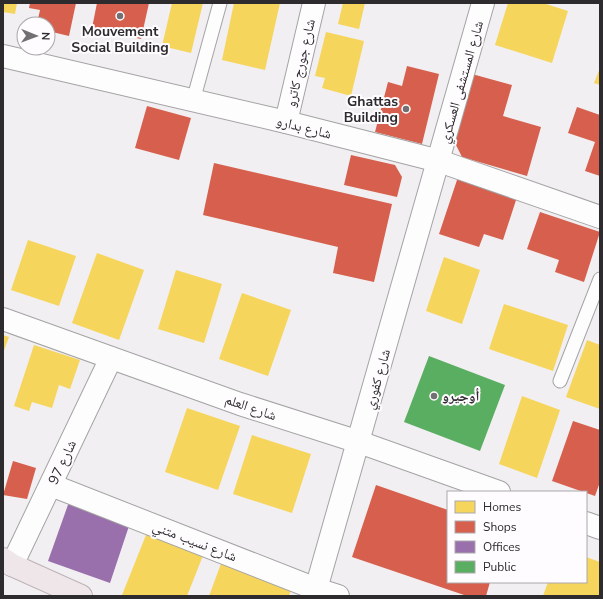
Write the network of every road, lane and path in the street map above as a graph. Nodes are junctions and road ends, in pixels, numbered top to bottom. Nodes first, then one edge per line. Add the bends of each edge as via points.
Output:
1 (220, 3) edge
2 (314, 3) edge
3 (483, 3) edge
4 (3, 56) edge
5 (193, 101) junction
6 (286, 122) junction
7 (439, 161) junction
8 (600, 217) edge
9 (600, 279) edge
10 (3, 320) edge
11 (111, 358) junction
12 (560, 381) dead end
13 (359, 442) junction
14 (51, 485) junction
15 (496, 491) edge
16 (587, 523) edge
17 (600, 528) edge
18 (8, 562) edge
19 (315, 592) edge
20 (81, 596) edge
21 (338, 596) edge

1 - 5 lane
2 - 6 street, شارع جورج كاترو
3 - 7 street, شارع المستشفى العسكري
4 - 5 street, شارع بدارو
5 - 6 street, شارع بدارو
6 - 7 street, شارع بدارو
7 - 8 street, شارع بدارو
7 - 13 street, شارع كفوري
9 - 12 lane
10 - 11 street, شارع العلم
11 - 13 street, شارع العلم via 240,404
11 - 14 street, شارع 97
13 - 15 street, شارع العلم
13 - 19 street, شارع كفوري
14 - 18 street, شارع 97
14 - 19 street, شارع نسيب متني
16 - 17 street
18 - 20 highway
19 - 21 street, شارع نسيب متني

